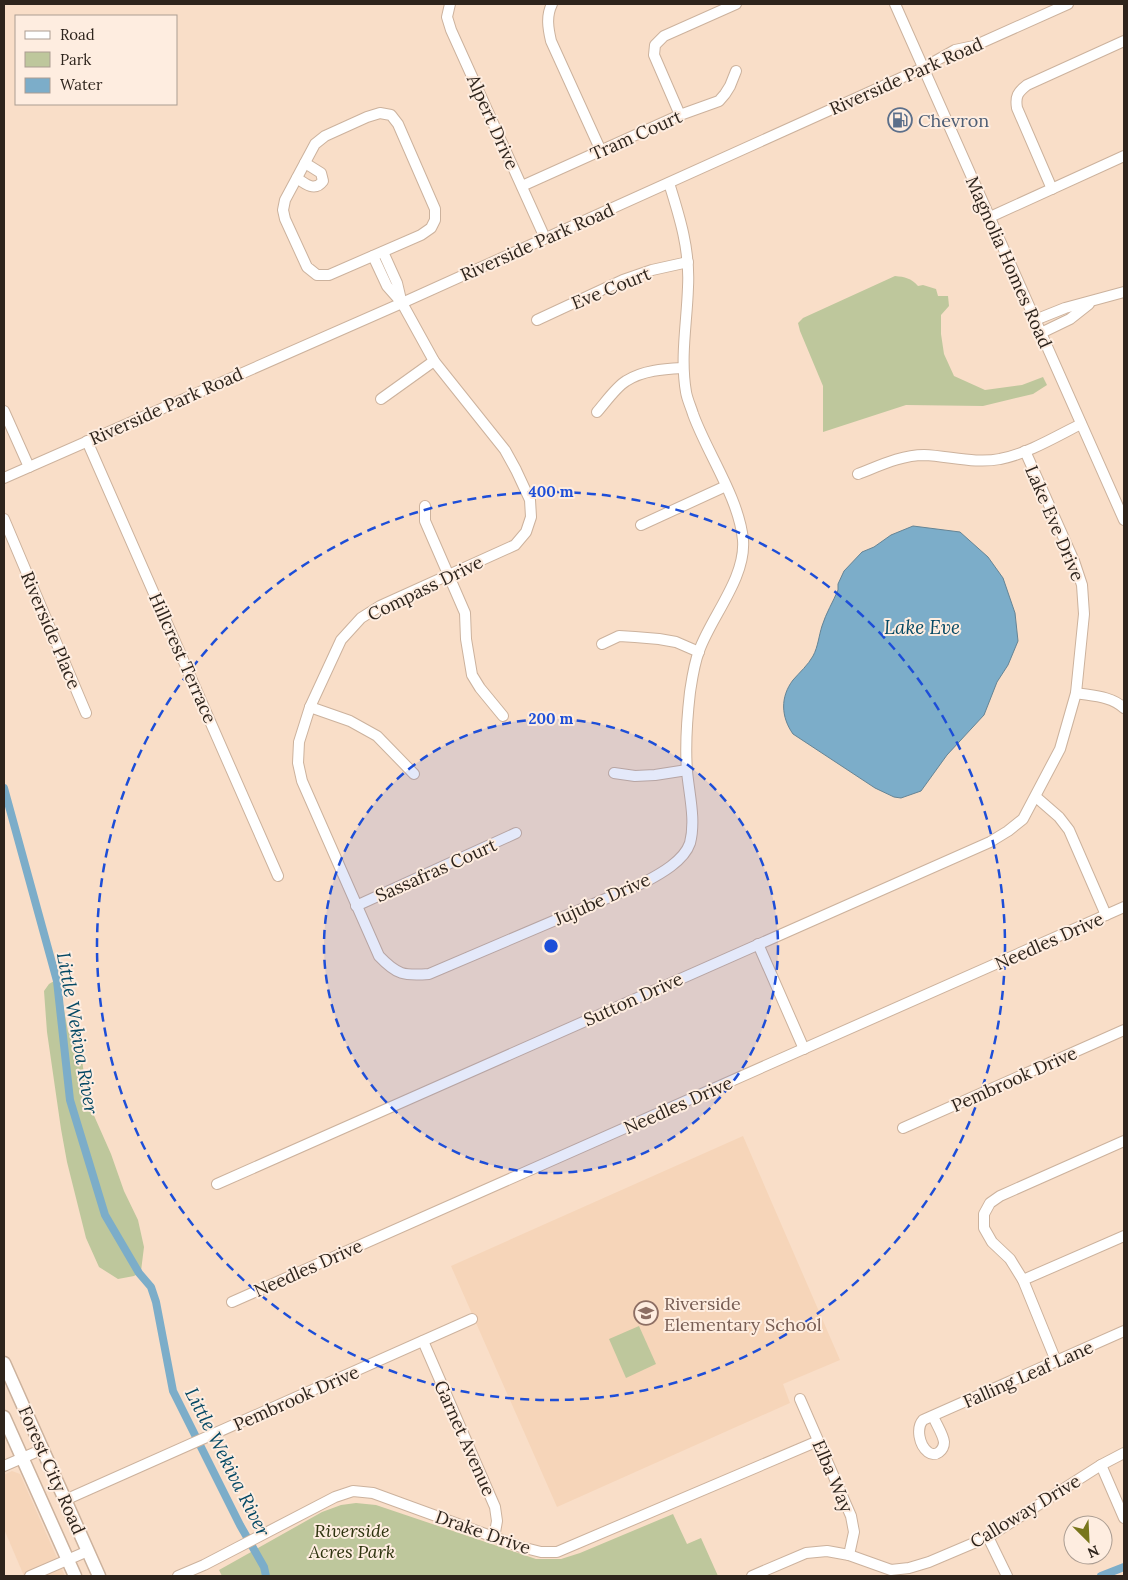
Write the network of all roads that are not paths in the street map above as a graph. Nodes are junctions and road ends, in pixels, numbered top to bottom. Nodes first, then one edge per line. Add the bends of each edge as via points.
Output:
1 (450, 4) edge
2 (552, 4) edge
3 (736, 4) edge
4 (894, 4) edge
5 (1068, 4) edge
6 (1124, 41) edge
7 (923, 68) junction
8 (736, 71) dead end
9 (680, 115) junction
10 (601, 151) junction
11 (1124, 156) edge
12 (305, 162) junction
13 (297, 178) junction
14 (669, 183) junction
15 (522, 186) junction
16 (1052, 189) junction
17 (990, 216) junction
18 (545, 238) junction
19 (378, 254) junction
20 (688, 262) junction
21 (1124, 292) edge
22 (1094, 301) junction
23 (402, 303) junction
24 (1059, 311) junction
25 (537, 320) dead end
26 (1035, 320) junction
27 (1064, 323) junction
28 (1041, 333) junction
29 (434, 361) junction
30 (683, 368) junction
31 (381, 399) dead end
32 (4, 411) edge
33 (597, 412) dead end
34 (1081, 424) junction
35 (87, 441) junction
36 (1025, 451) junction
37 (29, 467) junction
38 (858, 474) dead end
39 (4, 478) edge
40 (726, 486) junction
41 (425, 506) dead end
42 (4, 519) edge
43 (1124, 520) edge
44 (641, 525) dead end
45 (449, 575) junction
46 (602, 644) dead end
47 (699, 652) junction
48 (1076, 693) junction
49 (310, 708) junction
50 (1124, 708) edge
51 (86, 712) dead end
52 (503, 716) dead end
53 (687, 770) junction
54 (614, 773) dead end
55 (414, 774) dead end
56 (1036, 797) junction
57 (516, 833) dead end
58 (278, 876) dead end
59 (356, 906) junction
60 (1124, 907) edge
61 (1106, 915) junction
62 (758, 944) junction
63 (1124, 1030) edge
64 (804, 1049) junction
65 (903, 1128) dead end
66 (1124, 1141) edge
67 (217, 1184) dead end
68 (1124, 1236) edge
69 (1023, 1280) junction
70 (232, 1302) dead end
71 (472, 1319) dead end
72 (1124, 1331) edge
73 (423, 1341) junction
74 (1056, 1361) junction
75 (4, 1363) edge
76 (800, 1399) dead end
77 (933, 1416) dead end
78 (4, 1417) edge
79 (818, 1441) junction
80 (42, 1449) junction
81 (1124, 1452) edge
82 (22, 1458) junction
83 (1101, 1465) junction
84 (4, 1466) edge
85 (35, 1486) junction
86 (65, 1500) junction
87 (1124, 1518) edge
88 (988, 1537) junction
89 (494, 1538) junction
90 (88, 1551) junction
91 (848, 1556) junction
92 (68, 1559) junction
93 (893, 1573) edge
94 (30, 1576) edge
95 (75, 1576) edge
96 (99, 1576) edge
97 (178, 1576) edge
98 (752, 1576) edge
99 (1007, 1576) edge

1 - 15 street, Alpert Drive via 447,16 451,30
2 - 10 street via 548,24 551,41
3 - 9 street via 664,36 655,45 654,55
4 - 7 street, Magnolia Homes Road
5 - 7 street, Riverside Park Road via 974,46 955,50
6 - 16 street via 1027,85 1019,92 1017,108
7 - 14 street, Riverside Park Road
7 - 17 street, Magnolia Homes Road
8 - 9 street, Tram Court via 719,101
9 - 10 street, Tram Court
10 - 15 street, Tram Court
11 - 16 street
12 - 13 street
12 - 13 street via 320,174 323,181 316,187
12 - 19 street via 315,144 325,136 367,117 380,113 391,115 398,124 435,209 435,220 431,228 421,234
13 - 19 street via 283,210 307,267 317,275 329,275
14 - 18 street, Riverside Park Road
14 - 20 street, Jujube Drive
15 - 18 street, Alpert Drive
16 - 17 street
17 - 26 street, Magnolia Homes Road
18 - 23 street, Riverside Park Road
19 - 23 street, Compass Drive via 396,283
20 - 25 street, Eve Court via 623,280
20 - 30 street, Jujube Drive
21 - 22 street
22 - 24 street
22 - 27 street
23 - 29 street, Compass Drive
23 - 35 street, Riverside Park Road
24 - 26 street
24 - 27 street
26 - 28 street, Magnolia Homes Road
27 - 28 street
28 - 34 street, Magnolia Homes Road
29 - 31 street
29 - 45 street, Compass Drive via 505,450 530,500 526,532 514,545
30 - 33 street via 641,373 625,381
30 - 40 street, Jujube Drive via 686,394
32 - 37 street
34 - 36 street
34 - 43 street, Magnolia Homes Road
35 - 37 street, Riverside Park Road
35 - 58 street, Hillcrest Terrace
36 - 38 street via 1000,460 914,456
36 - 48 street, Lake Eve Drive via 1082,585 1084,614
37 - 39 street, Riverside Park Road
40 - 44 street
40 - 47 street, Jujube Drive via 739,520 743,541 741,560
41 - 45 street via 425,521
42 - 51 street, Riverside Place
45 - 49 street, Compass Drive via 361,618 341,640
45 - 52 street via 465,613 472,675
46 - 47 street via 620,636 643,637 676,642
47 - 53 street, Jujube Drive via 690,692
48 - 50 street via 1118,702
48 - 56 street, Lake Eve Drive via 1060,749
49 - 55 street via 350,721 377,736
49 - 59 street, Compass Drive via 299,742 298,763 302,781
53 - 54 street via 634,776
53 - 59 street, Jujube Drive via 692,825 689,844 666,871 430,974 413,975 391,969 379,956
56 - 61 street via 1069,830
56 - 62 street, Sutton Drive via 1023,819 990,842
57 - 59 street, Sassafras Court
60 - 61 street, Needles Drive
61 - 64 street, Needles Drive
62 - 64 street
62 - 67 street, Sutton Drive
63 - 65 street, Pembrook Drive
64 - 70 street, Needles Drive
66 - 69 street via 990,1203 984,1214 984,1228
68 - 69 street
69 - 74 street
71 - 73 street, Pembrook Drive
72 - 74 street, Falling Leaf Lane
73 - 86 street, Pembrook Drive
73 - 89 street, Garnet Avenue via 495,1507
74 - 77 street, Falling Leaf Lane
75 - 80 main road, Forest City Road
76 - 79 street, Elba Way
78 - 82 main road, Forest City Road
79 - 89 street, Drake Drive via 557,1552 540,1552
79 - 91 street, Elba Way via 851,1516 854,1532
80 - 82 street
80 - 86 main road, Forest City Road
81 - 83 street, Calloway Drive
82 - 84 street
82 - 85 main road, Forest City Road
83 - 87 street
83 - 88 street, Calloway Drive
85 - 86 main road via 47,1498
85 - 92 main road, Forest City Road
86 - 90 main road, Forest City Road
88 - 93 street, Calloway Drive
88 - 99 street
89 - 97 street, Drake Drive via 373,1494 353,1491 320,1504
90 - 92 street
90 - 96 main road, Forest City Road
91 - 93 street, Calloway Drive
91 - 98 street, Calloway Drive via 827,1551 806,1553
92 - 94 street
92 - 95 main road, Forest City Road

